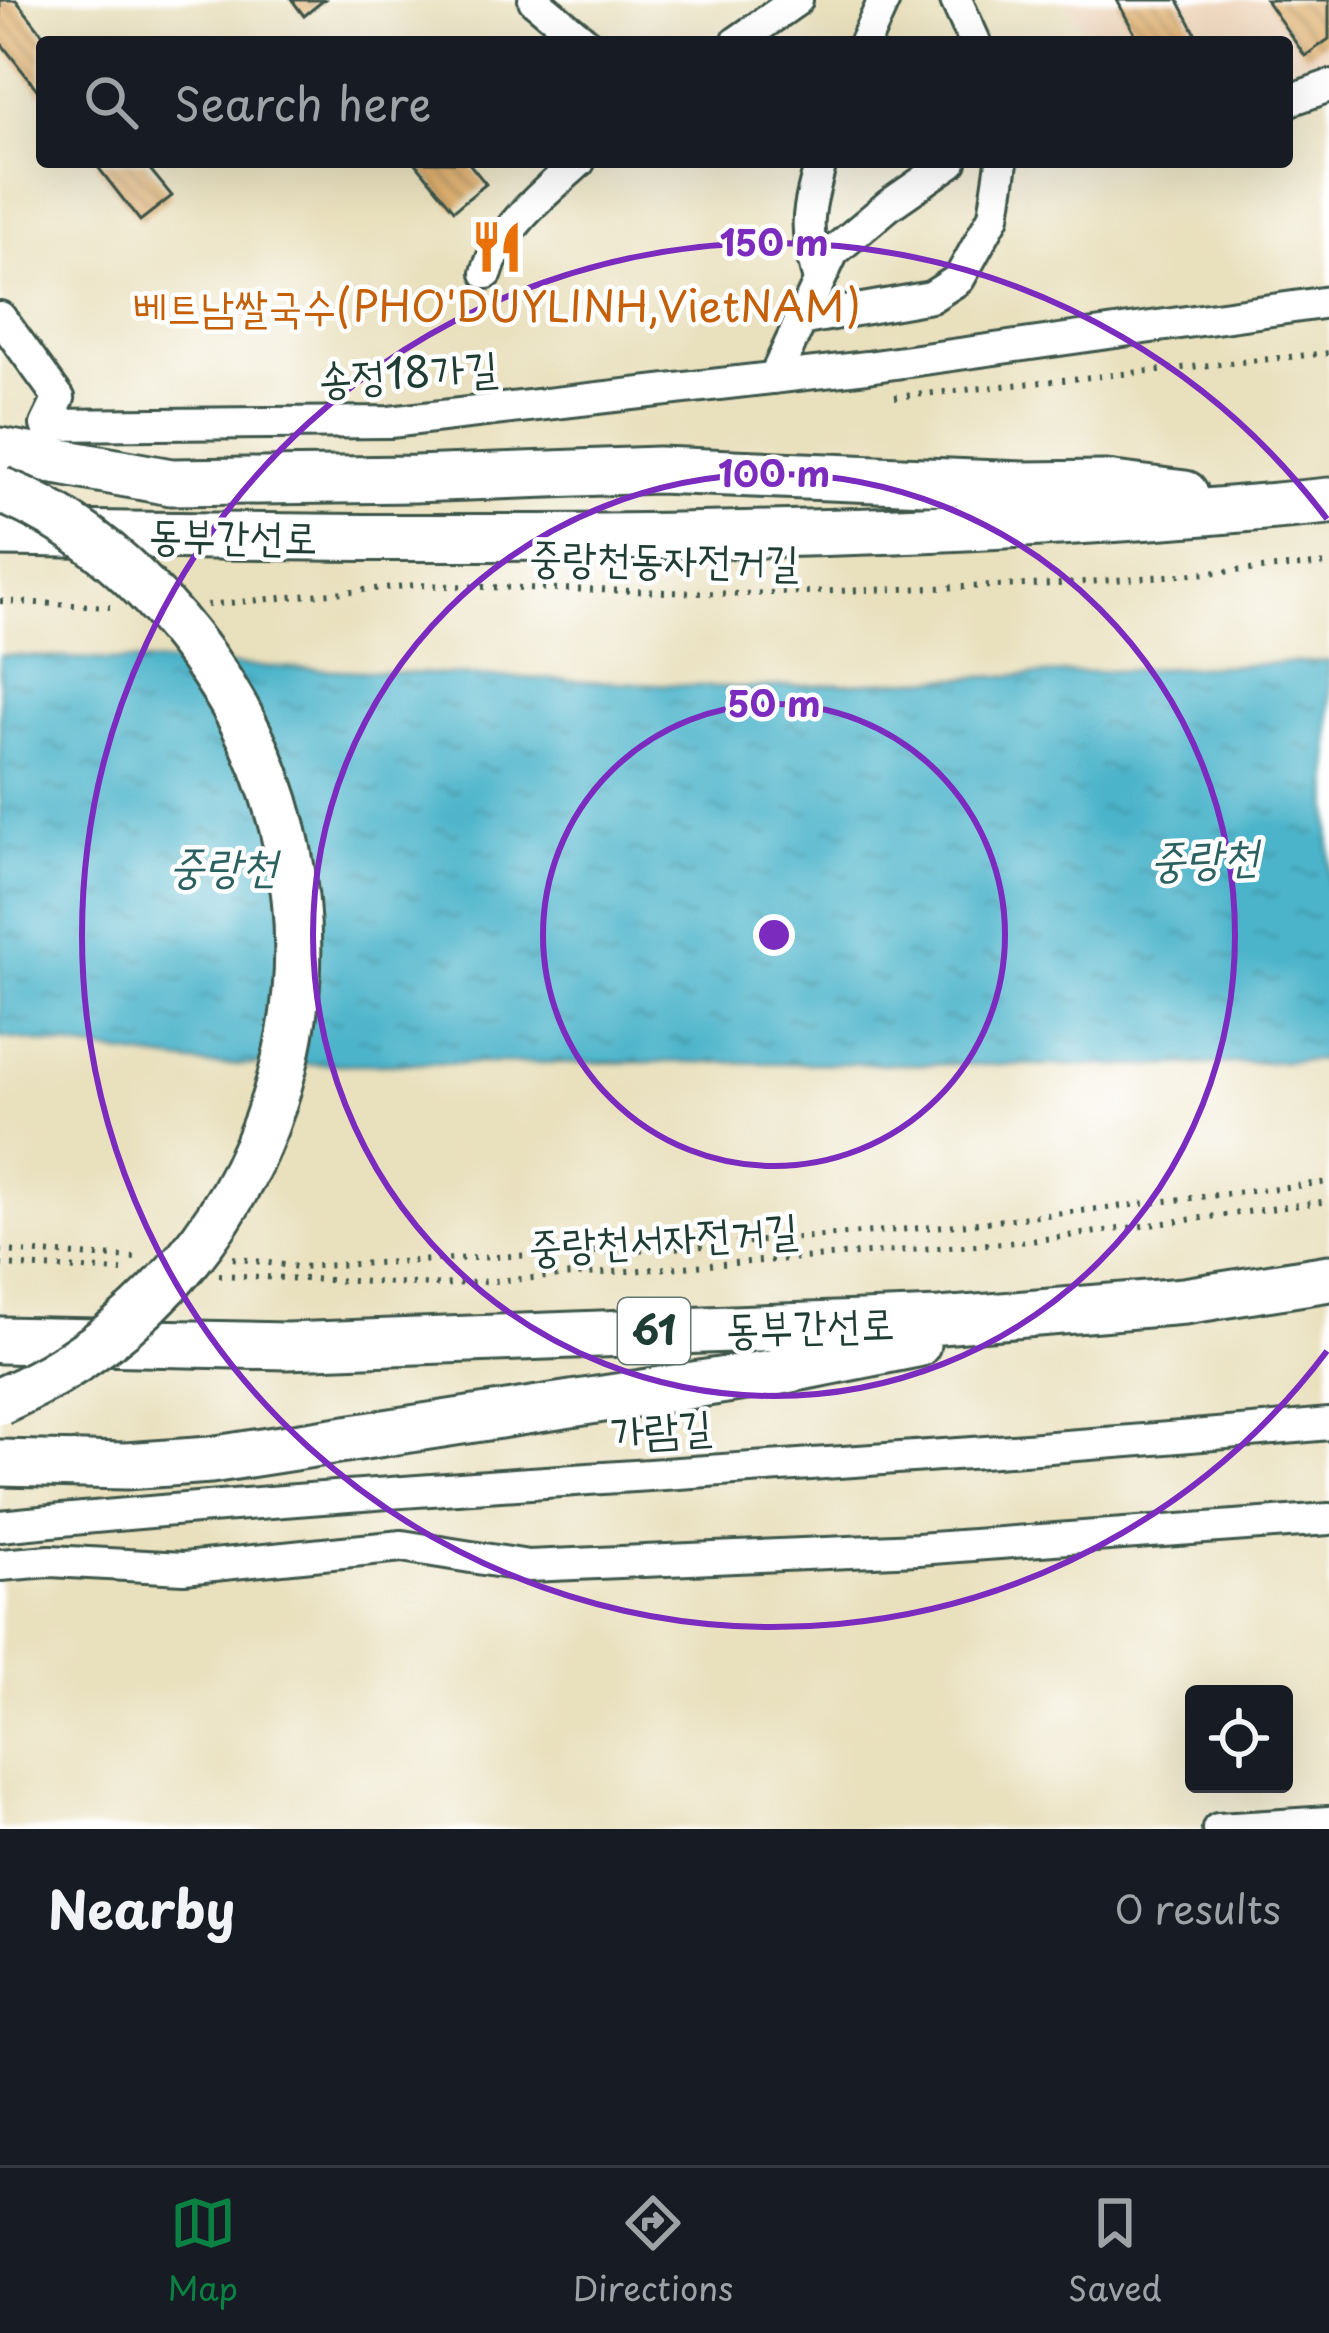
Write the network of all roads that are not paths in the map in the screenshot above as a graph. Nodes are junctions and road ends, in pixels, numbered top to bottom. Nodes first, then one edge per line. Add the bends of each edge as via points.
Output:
1 (535, 0) edge
2 (797, 0) edge
3 (884, 0) edge
4 (956, 0) edge
5 (578, 36) edge
6 (746, 36) edge
7 (868, 36) edge
8 (972, 36) edge
9 (1329, 86) edge
10 (1293, 99) edge
11 (573, 168) edge
12 (819, 168) edge
13 (943, 168) edge
14 (1001, 168) edge
15 (488, 273) dead end
16 (819, 280) junction
17 (1329, 302) edge
18 (0, 316) edge
19 (799, 320) junction
20 (13, 349) edge
21 (774, 377) junction
22 (0, 451) edge
23 (0, 490) edge
24 (1329, 501) edge
25 (1277, 506) junction
26 (0, 533) edge
27 (1317, 1281) edge
28 (1093, 1310) junction
29 (0, 1340) edge
30 (0, 1401) edge
31 (1329, 1424) edge
32 (0, 1463) edge
33 (1329, 1520) edge
34 (0, 1526) edge
35 (0, 1565) edge
36 (1329, 1822) edge
37 (1218, 1829) edge

1 - 5 street
2 - 6 street
3 - 7 street
4 - 8 street
9 - 10 street
11 - 15 street via 502,243
12 - 16 street via 806,216
13 - 16 street via 833,252
14 - 19 street via 994,216 959,279 931,296
16 - 19 street
17 - 21 street, 송정18가길
18 - 20 street
19 - 21 street
20 - 21 street, 송정18가길 via 59,398 46,425 390,422
22 - 25 highway via 170,482 724,471 1106,484
23 - 30 highway, bridge via 52,515 137,579 209,665 269,778 299,920 282,1068 221,1212 133,1316
24 - 25 highway, 동부간선로
25 - 26 highway, 동부간선로 via 1016,526 628,538
27 - 28 highway, 동부간선로 / 61
28 - 29 highway, 동부간선로 / 61 via 287,1346
28 - 32 highway via 771,1373 210,1460
31 - 34 street, 가람길
33 - 35 street via 528,1566 402,1546 184,1568
36 - 37 street

